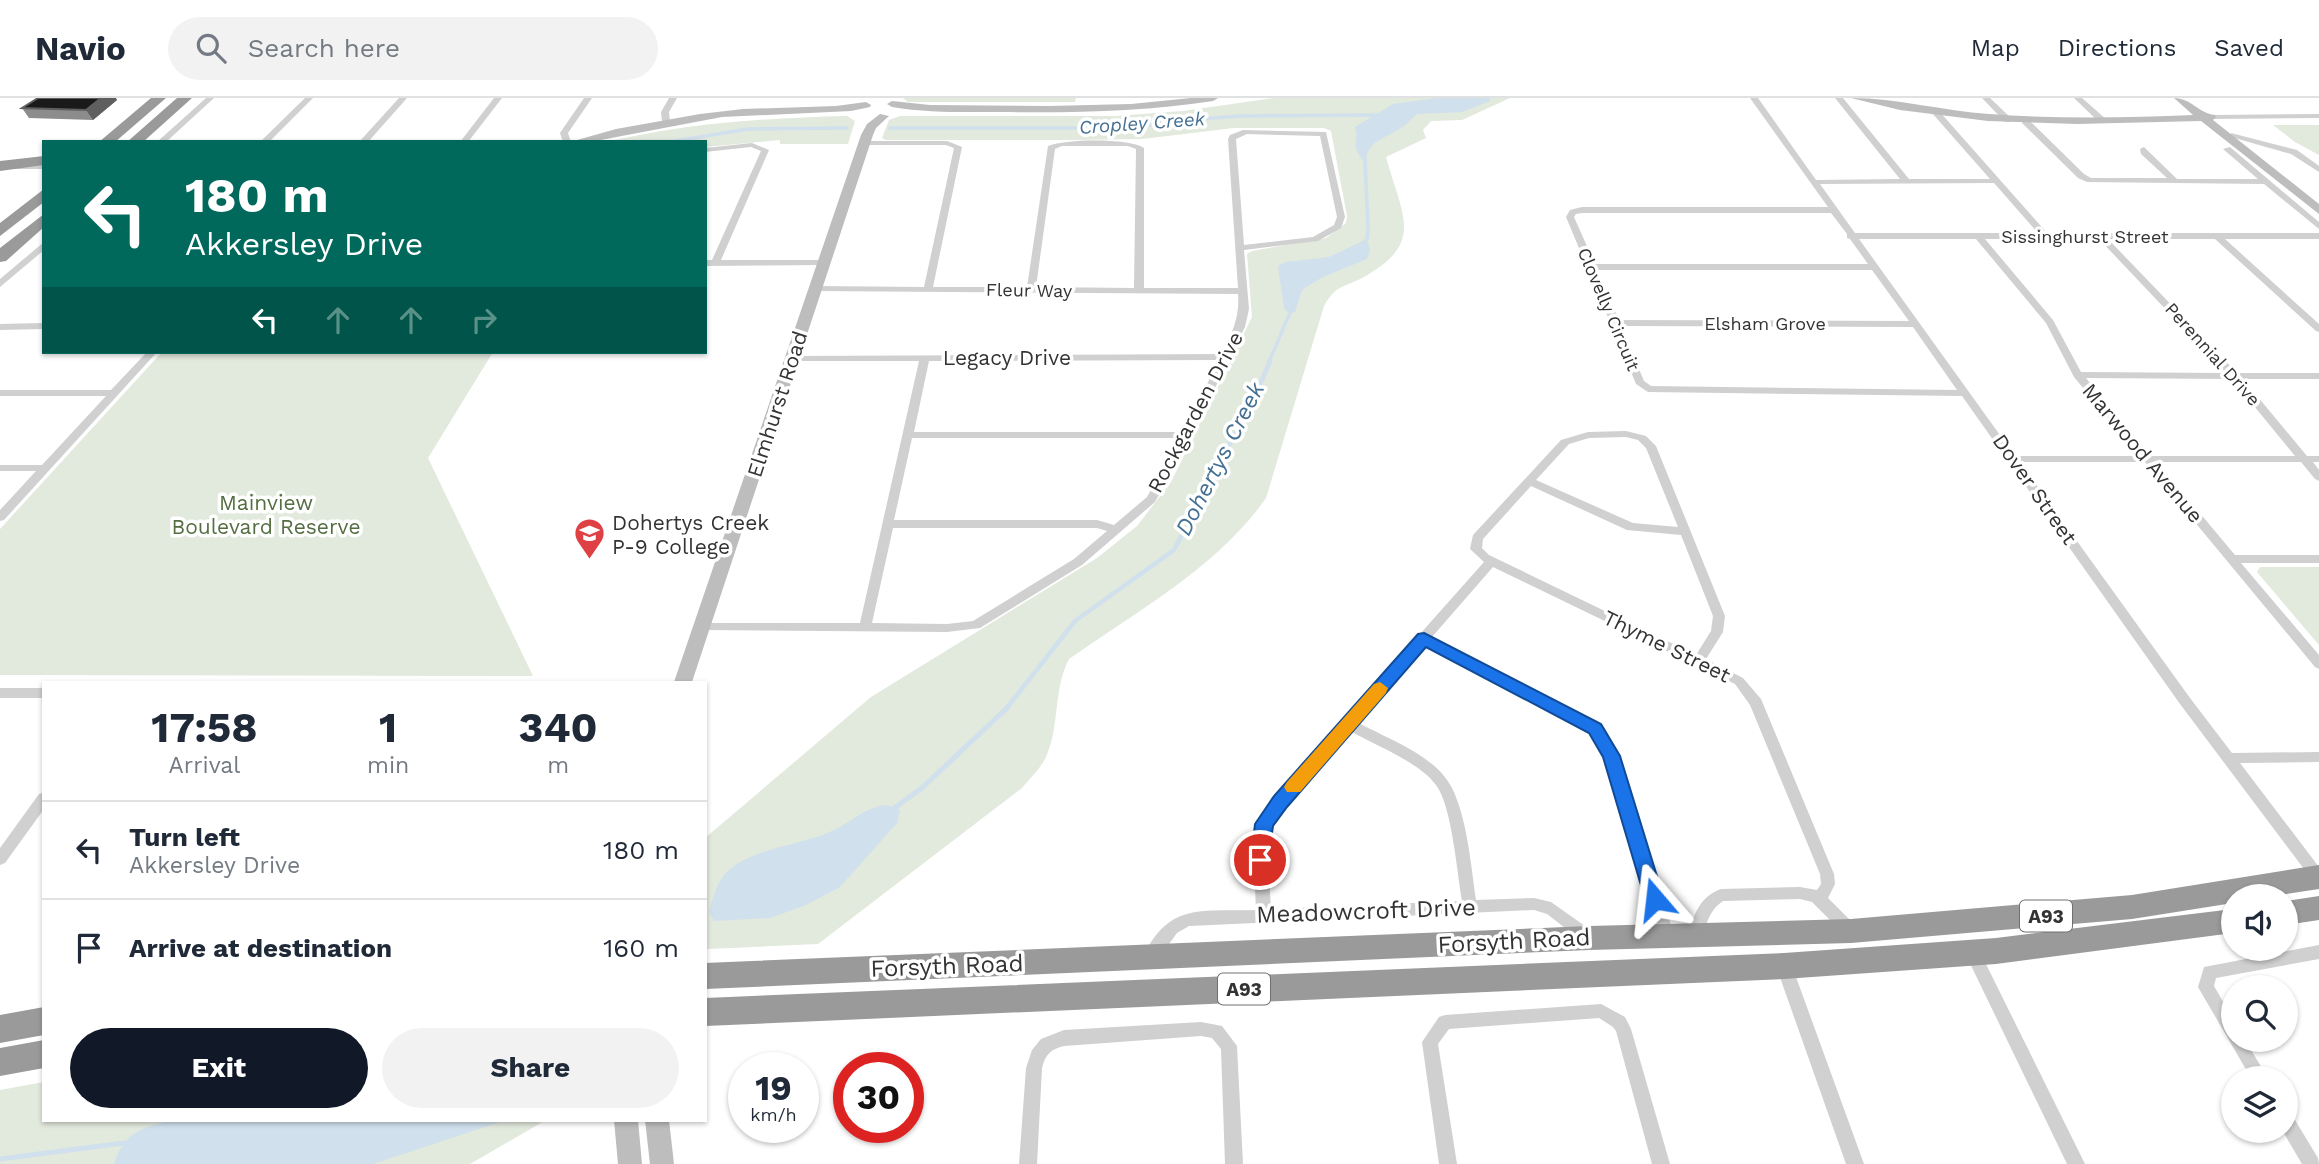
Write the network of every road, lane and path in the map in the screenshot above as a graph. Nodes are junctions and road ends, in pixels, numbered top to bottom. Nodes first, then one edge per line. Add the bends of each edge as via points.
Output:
1 (159, 98) edge
2 (185, 98) edge
3 (210, 98) edge
4 (309, 98) edge
5 (403, 98) edge
6 (498, 98) edge
7 (588, 98) edge
8 (673, 98) edge
9 (1213, 98) edge
10 (1754, 98) edge
11 (1839, 98) edge
12 (1856, 98) edge
13 (1895, 98) edge
14 (1986, 98) edge
15 (2078, 98) edge
16 (2179, 98) edge
17 (2188, 98) edge
18 (1166, 101) edge
19 (889, 107) edge
20 (1903, 108) junction
21 (1936, 113) junction
22 (867, 115) junction
23 (2319, 118) edge
24 (2008, 120) junction
25 (2211, 120) junction
26 (2025, 121) junction
27 (2103, 121) junction
28 (666, 122) junction
29 (2234, 135) junction
30 (108, 140) edge
31 (136, 140) edge
32 (162, 140) edge
33 (266, 140) edge
34 (365, 140) edge
35 (466, 140) edge
36 (566, 140) edge
37 (584, 140) edge
38 (865, 144) junction
39 (2144, 149) dead end
40 (2227, 149) dead end
41 (707, 150) edge
42 (42, 160) edge
43 (0, 166) edge
44 (42, 167) edge
45 (2319, 170) edge
46 (0, 173) edge
47 (42, 173) edge
48 (2268, 174) junction
49 (1813, 181) junction
50 (1907, 181) junction
51 (1997, 181) junction
52 (2176, 182) junction
53 (42, 196) edge
54 (2319, 205) edge
55 (2319, 210) edge
56 (1833, 211) junction
57 (42, 221) edge
58 (2319, 226) edge
59 (0, 231) edge
60 (1850, 236) junction
61 (1978, 236) junction
62 (2045, 236) junction
63 (2101, 236) junction
64 (2217, 236) junction
65 (2319, 236) edge
66 (42, 247) edge
67 (1240, 248) junction
68 (0, 257) edge
69 (710, 263) edge
70 (824, 263) junction
71 (1591, 267) junction
72 (1873, 267) junction
73 (0, 284) edge
74 (928, 288) junction
75 (815, 289) junction
76 (1031, 290) junction
77 (1139, 290) junction
78 (1243, 290) junction
79 (1615, 323) junction
80 (1915, 324) junction
81 (42, 326) edge
82 (0, 327) edge
83 (2319, 329) edge
84 (150, 354) edge
85 (925, 357) junction
86 (1223, 357) junction
87 (792, 358) junction
88 (2078, 375) junction
89 (2235, 376) junction
90 (2319, 376) edge
91 (0, 393) edge
92 (114, 393) junction
93 (1967, 393) junction
94 (908, 435) junction
95 (1187, 435) junction
96 (2014, 459) junction
97 (2148, 459) junction
98 (2319, 459) edge
99 (2303, 460) junction
100 (0, 468) edge
101 (44, 468) junction
102 (2319, 477) edge
103 (1528, 481) junction
104 (0, 517) edge
105 (888, 524) junction
106 (1117, 530) junction
107 (1686, 532) junction
108 (2231, 559) junction
109 (2319, 559) edge
110 (1492, 561) junction
111 (703, 627) junction
112 (865, 628) junction
113 (1424, 638) junction
114 (1698, 661) junction
115 (2319, 664) edge
116 (683, 681) edge
117 (42, 693) edge
118 (0, 694) edge
119 (1349, 724) junction
120 (2319, 757) edge
121 (2228, 758) junction
122 (42, 802) edge
123 (0, 859) edge
124 (2319, 877) edge
125 (1820, 899) junction
126 (1470, 907) junction
127 (2319, 908) edge
128 (2298, 911) edge
129 (1264, 915) junction
130 (2221, 923) edge
131 (1961, 924) junction
132 (1851, 932) junction
133 (1772, 934) junction
134 (1667, 935) junction
135 (1695, 935) junction
136 (1589, 937) junction
137 (2319, 952) edge
138 (1972, 953) junction
139 (1151, 957) junction
140 (1784, 966) junction
141 (707, 976) edge
142 (2206, 976) joint
143 (707, 1012) edge
144 (2221, 1013) edge
145 (42, 1021) edge
146 (0, 1028) edge
147 (42, 1054) edge
148 (0, 1062) edge
149 (626, 1122) edge
150 (657, 1122) edge
151 (2298, 1141) edge
152 (630, 1164) edge
153 (662, 1164) edge
154 (1028, 1164) edge
155 (1234, 1164) edge
156 (1448, 1164) edge
157 (1661, 1164) edge
158 (1855, 1164) edge
159 (2076, 1164) edge
160 (2312, 1164) edge

1 - 30 highway
2 - 31 highway
3 - 32 street
4 - 33 street
5 - 34 street
6 - 35 street
7 - 36 street via 564,133
8 - 28 street via 665,112
9 - 18 street
10 - 49 street, Dover Street
11 - 50 street
12 - 20 street
13 - 20 street
14 - 24 street
15 - 27 street
16 - 25 street
17 - 25 street
18 - 19 street via 1060,109
19 - 22 street
19 - 22 street
20 - 21 street
21 - 24 street
21 - 51 street
22 - 28 street via 841,109 751,112
22 - 38 street, Elmhurst Road
23 - 25 street
24 - 26 street
25 - 27 street
25 - 29 street
25 - 48 street
26 - 27 street
26 - 52 street via 2085,178
28 - 37 street
29 - 45 street via 2294,152
29 - 48 street
38 - 70 street, Elmhurst Road
38 - 74 street via 958,147
39 - 52 street
40 - 48 street
41 - 69 street via 752,145 765,150
42 - 43 highway
43 - 44 street
46 - 47 street
48 - 52 street
48 - 54 street
48 - 55 street
48 - 58 street
49 - 50 street
49 - 56 street, Dover Street
50 - 51 street
51 - 62 street
53 - 59 highway
56 - 60 street, Dover Street
56 - 71 street, Clovelly Circuit via 1577,210 1570,217
57 - 68 highway
60 - 61 street, Sissinghurst Street
60 - 72 street, Dover Street
61 - 62 street, Sissinghurst Street
61 - 88 street, Marwood Avenue via 2050,322
62 - 63 street, Sissinghurst Street
63 - 64 street, Sissinghurst Street
63 - 89 street, Perennial Drive
64 - 65 street, Sissinghurst Street
64 - 83 street
66 - 73 street
67 - 67 street, Rockgarden Drive via 1232,139 1237,134 1323,134 1341,217 1334,231 1315,239
67 - 78 street, Rockgarden Drive
69 - 70 street
70 - 75 street, Elmhurst Road
71 - 72 street
71 - 79 street, Clovelly Circuit
72 - 80 street, Dover Street
74 - 75 street, Fleur Way
74 - 76 street, Fleur Way
75 - 87 street, Elmhurst Road
76 - 77 street, Fleur Way
76 - 77 street via 1051,148 1061,144 1140,148
77 - 78 street, Fleur Way
78 - 86 street, Rockgarden Drive via 1243,318
79 - 80 street, Elsham Grove
79 - 93 street, Clovelly Circuit via 1640,383 1654,391
80 - 93 street, Dover Street
81 - 82 street
84 - 92 street
85 - 86 street, Legacy Drive
85 - 87 street, Legacy Drive
85 - 94 street
86 - 95 street, Rockgarden Drive
87 - 111 street, Elmhurst Road
88 - 89 street
88 - 97 street, Marwood Avenue
89 - 90 street
89 - 99 street, Perennial Drive
91 - 92 street
92 - 101 street
93 - 96 street, Dover Street
94 - 95 street
94 - 105 street
95 - 106 street, Rockgarden Drive via 1151,499
96 - 97 street
96 - 121 street, Dover Street
97 - 99 street
97 - 108 street, Marwood Avenue
98 - 99 street
99 - 102 street, Perennial Drive
100 - 101 street
101 - 104 street
103 - 107 street via 1631,527
103 - 107 street via 1565,442 1575,438 1626,434 1642,438 1651,446
103 - 110 street via 1477,538 1476,549
105 - 106 street via 1089,523
105 - 112 street
106 - 112 street, Rockgarden Drive via 1078,562 976,625
107 - 114 street via 1720,626
108 - 109 street
108 - 115 street, Marwood Avenue
110 - 113 street
110 - 114 street, Thyme Street
111 - 112 street, Rockgarden Drive
111 - 116 street, Elmhurst Road
113 - 119 street
113 - 134 street via 1595,728 1611,756
114 - 125 street, Thyme Street via 1739,681 1756,703 1827,874 1828,884
117 - 118 street
119 - 126 street via 1442,781 1455,820
119 - 129 street via 1264,824 1259,844
120 - 121 street
121 - 124 street, Dover Street
122 - 123 street
124 - 131 highway, Forsyth Road / A93 via 2132,907
125 - 132 street
125 - 135 street via 1800,893 1721,895 1703,910
126 - 129 street, Meadowcroft Drive
126 - 136 street, Meadowcroft Drive via 1542,905
127 - 128 highway
129 - 139 street, Meadowcroft Drive via 1180,920
130 - 138 highway, Forsyth Road / A93
131 - 132 highway, Forsyth Road / A93
131 - 138 highway
132 - 133 highway, Forsyth Road / A93
133 - 135 highway, Forsyth Road / A93
133 - 140 highway
134 - 135 highway, Forsyth Road / A93
134 - 136 highway, Forsyth Road / A93
136 - 139 highway, Forsyth Road / A93
137 - 142 street via 2214,970
138 - 140 highway, Forsyth Road / A93
138 - 159 street
139 - 141 highway, Forsyth Road / A93
140 - 143 highway, Forsyth Road / A93
140 - 158 street
142 - 144 street via 2206,987
145 - 146 highway
147 - 148 highway
149 - 152 street
150 - 153 street
151 - 160 street
154 - 155 street via 1034,1068 1044,1044 1063,1038 1201,1029 1216,1031 1229,1046
156 - 157 street via 1430,1042 1445,1022 1601,1011 1623,1029

